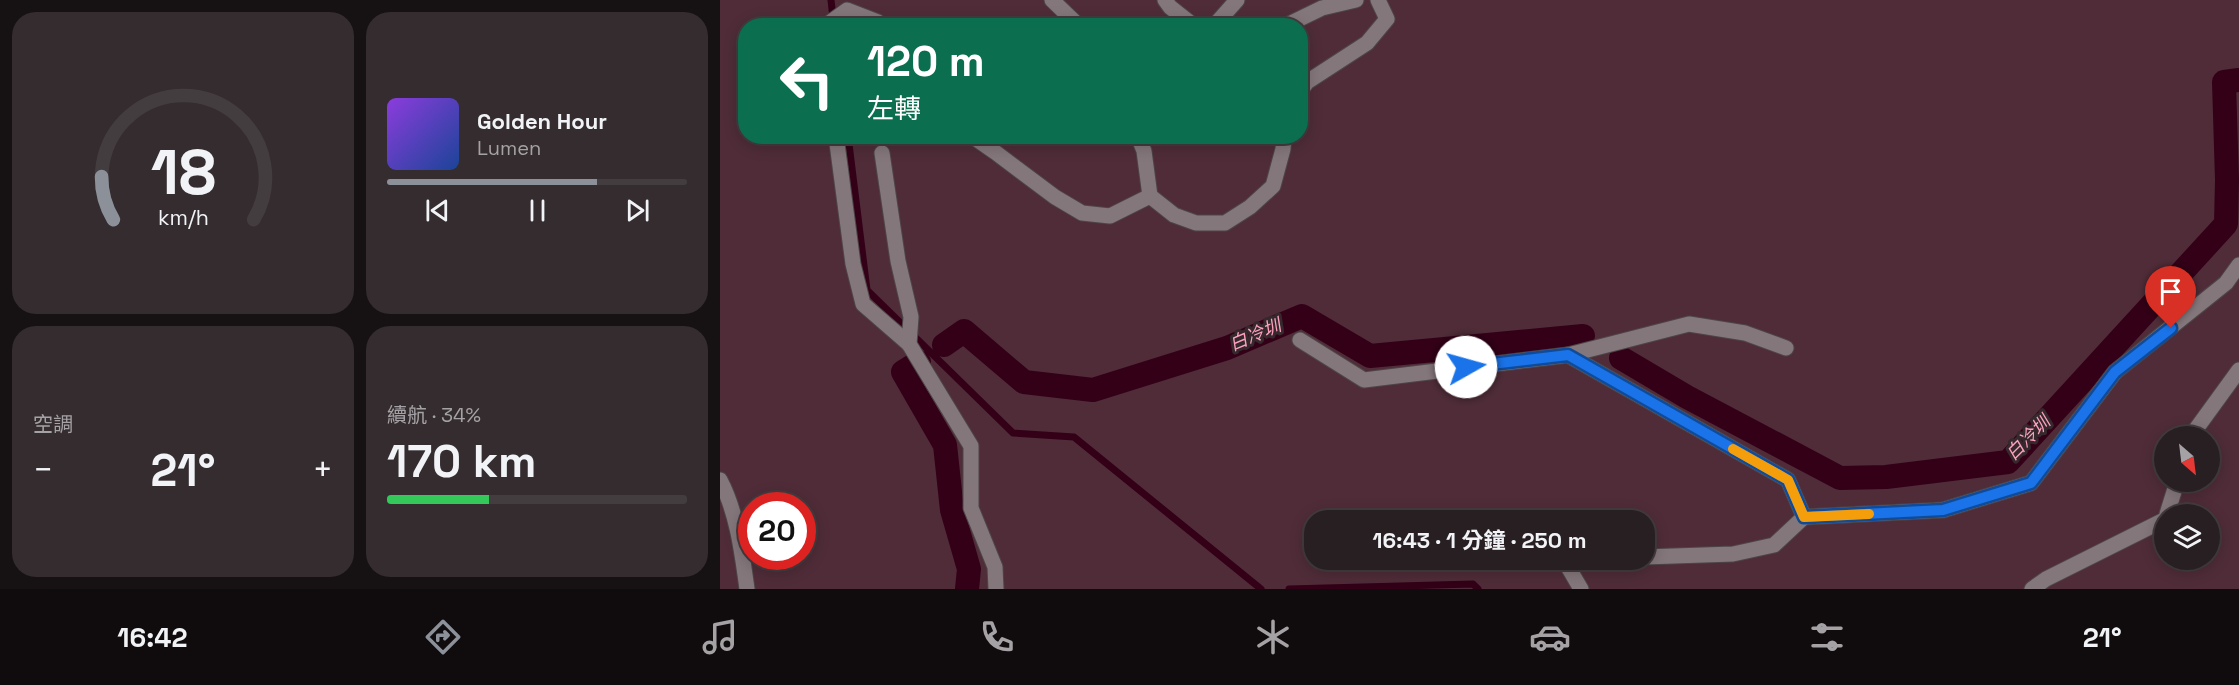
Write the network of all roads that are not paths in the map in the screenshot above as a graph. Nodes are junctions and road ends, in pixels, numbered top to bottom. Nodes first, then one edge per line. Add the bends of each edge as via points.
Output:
1 (1052, 0) edge
2 (1165, 0) edge
3 (1237, 0) edge
4 (1356, 0) edge
5 (1378, 0) edge
6 (836, 18) edge
7 (868, 18) edge
8 (1070, 18) edge
9 (1184, 18) edge
10 (1221, 18) edge
11 (1301, 18) edge
12 (1308, 81) edge
13 (837, 144) edge
14 (984, 144) edge
15 (1141, 144) edge
16 (1283, 144) edge
17 (882, 153) dead end
18 (1150, 196) junction
19 (2239, 265) edge
20 (1300, 340) dead end
21 (909, 344) junction
22 (1786, 348) dead end
23 (1568, 355) junction
24 (2239, 370) edge
25 (2198, 426) edge
26 (720, 480) edge
27 (1804, 517) junction
28 (2154, 525) edge
29 (1655, 557) edge
30 (1570, 570) edge
31 (747, 589) edge
32 (996, 589) edge
33 (1581, 589) edge
34 (2032, 589) edge

1 - 8 street
2 - 9 street
3 - 10 street
4 - 11 street via 1322,8
5 - 12 street via 1387,19 1367,43
6 - 7 street via 847,10
13 - 21 street via 852,264 863,304
14 - 18 street via 1082,213 1110,216
15 - 18 street
16 - 18 street via 1273,186 1225,223 1196,223 1174,215
17 - 21 street via 898,261 911,317
19 - 27 street via 2226,283 2115,372 2031,483 1943,510
20 - 23 street via 1364,380
21 - 32 street via 971,446 971,508 995,567
22 - 23 street via 1745,333 1689,324
23 - 27 street via 1788,480
24 - 25 street
26 - 31 street via 742,553
27 - 29 street via 1773,545 1733,555
28 - 34 street
30 - 33 street

